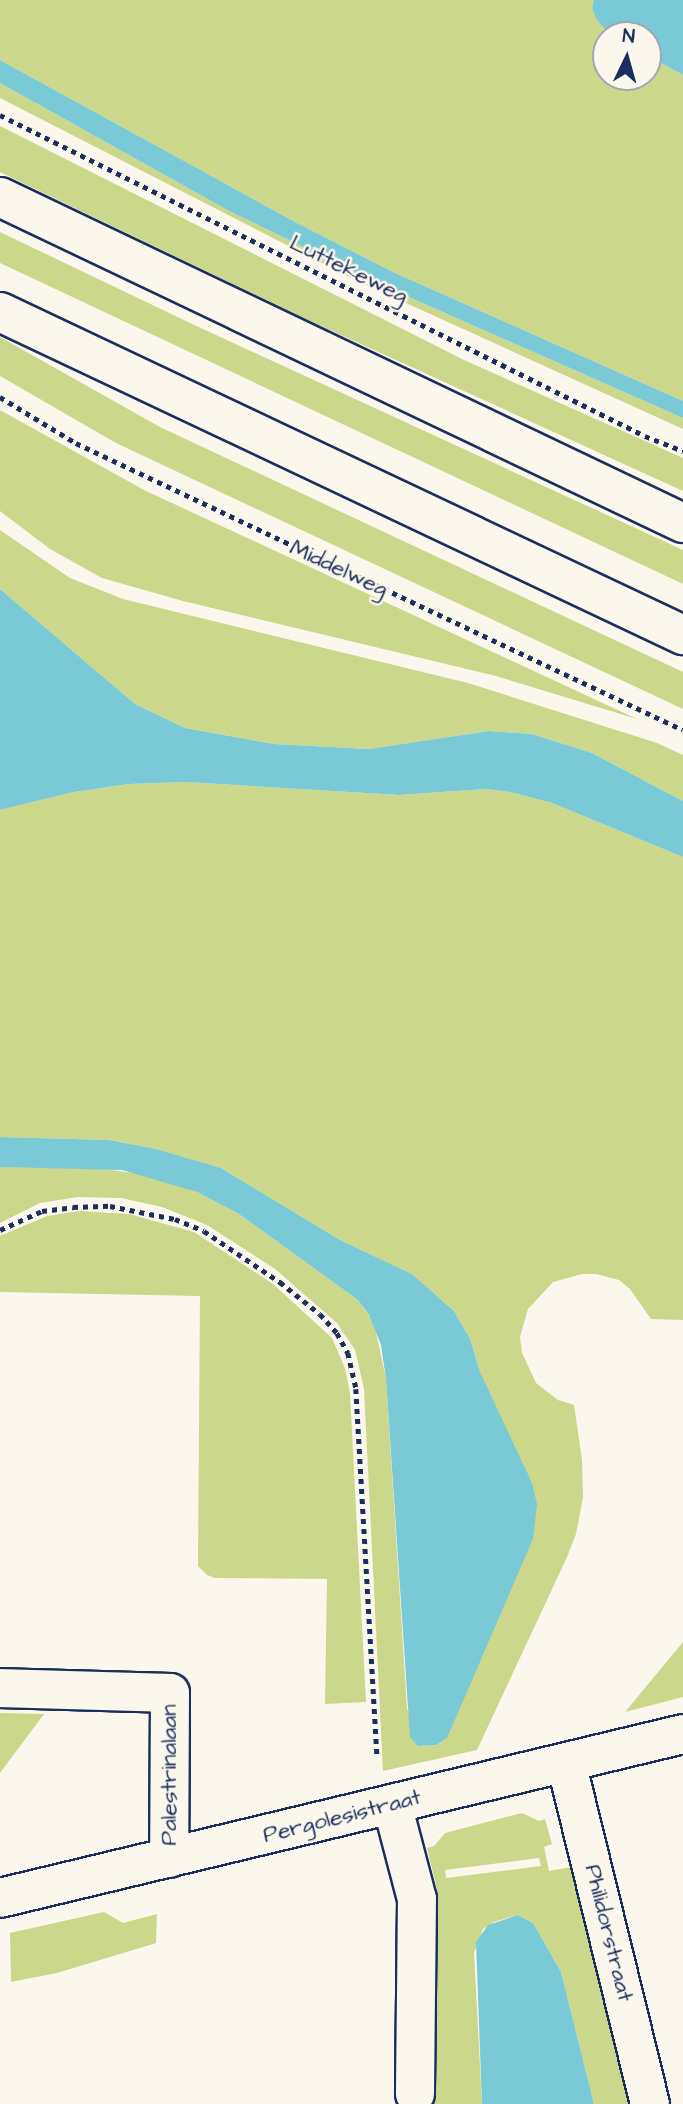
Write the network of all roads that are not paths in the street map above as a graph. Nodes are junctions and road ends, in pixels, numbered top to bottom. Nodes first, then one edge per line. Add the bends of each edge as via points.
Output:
1 (0, 197) edge
2 (0, 312) edge
3 (683, 523) edge
4 (683, 635) edge
5 (0, 1688) edge
6 (683, 1734) edge
7 (566, 1762) junction
8 (392, 1804) junction
9 (169, 1858) junction
10 (0, 1898) edge
11 (415, 2094) dead end
12 (650, 2104) edge

1 - 3 street
2 - 4 street
5 - 9 street, Palestrinalaan via 170,1693
6 - 7 street, Pergolesistraat
7 - 8 street, Pergolesistraat
7 - 12 street, Philidorstraat
8 - 9 street, Pergolesistraat
8 - 11 street via 417,1899
9 - 10 street, Pergolesistraat

